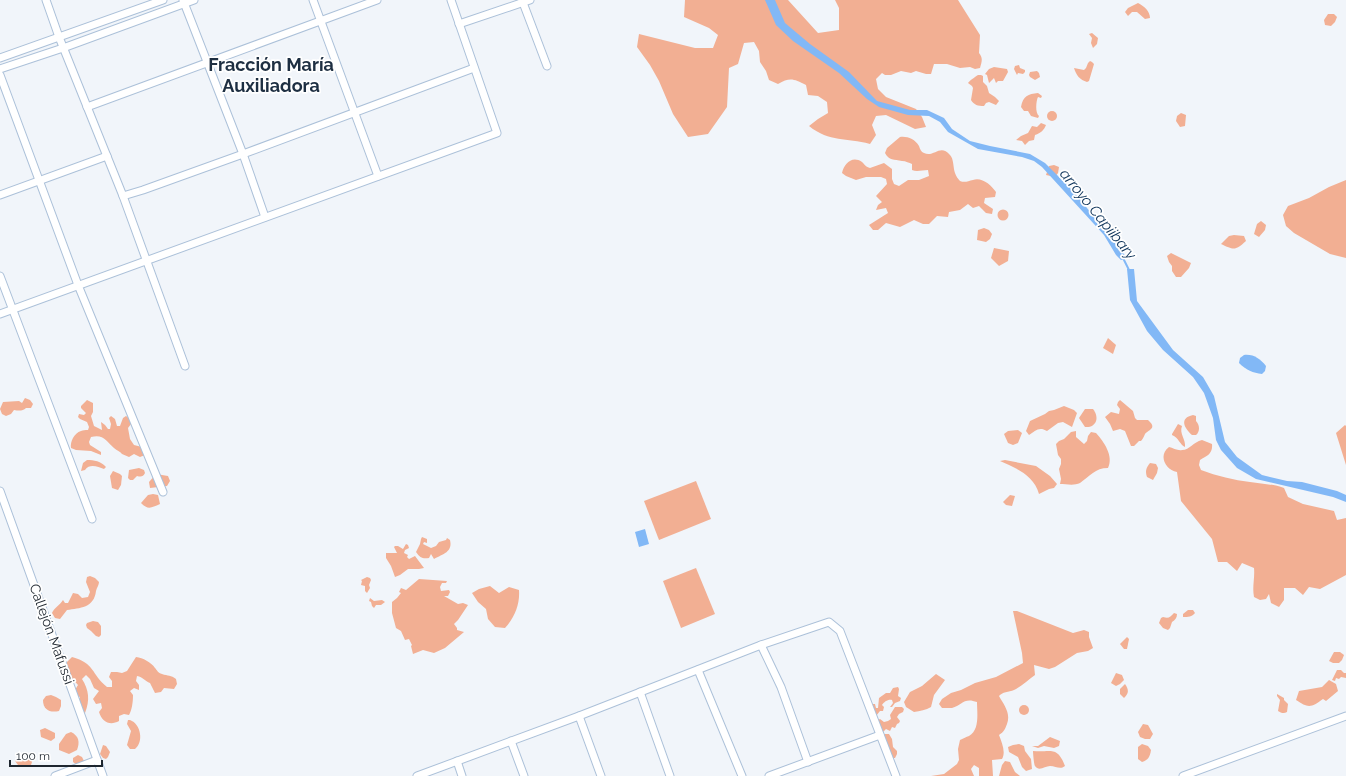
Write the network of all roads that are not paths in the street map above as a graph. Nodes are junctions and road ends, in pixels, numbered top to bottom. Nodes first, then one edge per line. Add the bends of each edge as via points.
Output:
1 (46, 0) edge
2 (163, 0) edge
3 (194, 0) edge
4 (313, 0) edge
5 (377, 0) edge
6 (451, 0) edge
7 (530, 0) edge
8 (522, 1) edge
9 (184, 2) edge
10 (320, 21) junction
11 (459, 24) junction
12 (59, 37) junction
13 (63, 48) junction
14 (0, 58) edge
15 (207, 62) junction
16 (547, 66) dead end
17 (474, 68) junction
18 (0, 69) edge
19 (0, 75) edge
20 (87, 107) junction
21 (355, 112) junction
22 (243, 154) junction
23 (107, 156) junction
24 (378, 176) junction
25 (40, 181) junction
26 (0, 195) edge
27 (123, 196) junction
28 (265, 217) junction
29 (146, 260) junction
30 (0, 276) edge
31 (78, 285) junction
32 (12, 309) junction
33 (0, 314) edge
34 (185, 366) dead end
35 (0, 491) edge
36 (163, 492) dead end
37 (92, 519) dead end
38 (761, 645) junction
39 (698, 670) junction
40 (640, 692) junction
41 (579, 716) junction
42 (1346, 716) edge
43 (880, 735) junction
44 (511, 741) junction
45 (97, 760) junction
46 (456, 761) junction
47 (808, 762) junction
48 (55, 776) edge
49 (103, 776) edge
50 (417, 776) edge
51 (462, 776) edge
52 (524, 776) edge
53 (601, 776) edge
54 (670, 776) edge
55 (742, 776) edge
56 (768, 776) edge
57 (896, 776) edge
58 (1183, 776) edge

1 - 12 street
2 - 12 street
3 - 9 street
4 - 10 street
5 - 10 street
6 - 11 street
7 - 8 street
8 - 11 street
8 - 16 street
9 - 13 street
9 - 15 street
10 - 15 street
10 - 21 street
11 - 17 street
12 - 13 street
12 - 14 street
13 - 18 street
13 - 20 street
15 - 20 street
15 - 22 street
17 - 21 street
17 - 24 street via 497,133
19 - 25 street
20 - 23 street
21 - 22 street
21 - 24 street
22 - 27 street
22 - 28 street
23 - 25 street
23 - 27 street
24 - 28 street
25 - 26 street
25 - 31 street
27 - 29 street
28 - 29 street
29 - 31 street
29 - 34 street
30 - 32 street
31 - 32 street
31 - 36 street
32 - 33 street
32 - 37 street
35 - 45 street, Callejón Mafussi
38 - 39 street
38 - 43 street via 829,622 840,631
38 - 47 street via 781,687
39 - 40 street
39 - 55 street
40 - 41 street
40 - 54 street
41 - 44 street
41 - 53 street
42 - 58 street
43 - 47 street
43 - 57 street
44 - 46 street
44 - 52 street
45 - 48 street
45 - 49 street, Callejón Mafussi
46 - 50 street
46 - 51 street
47 - 56 street

